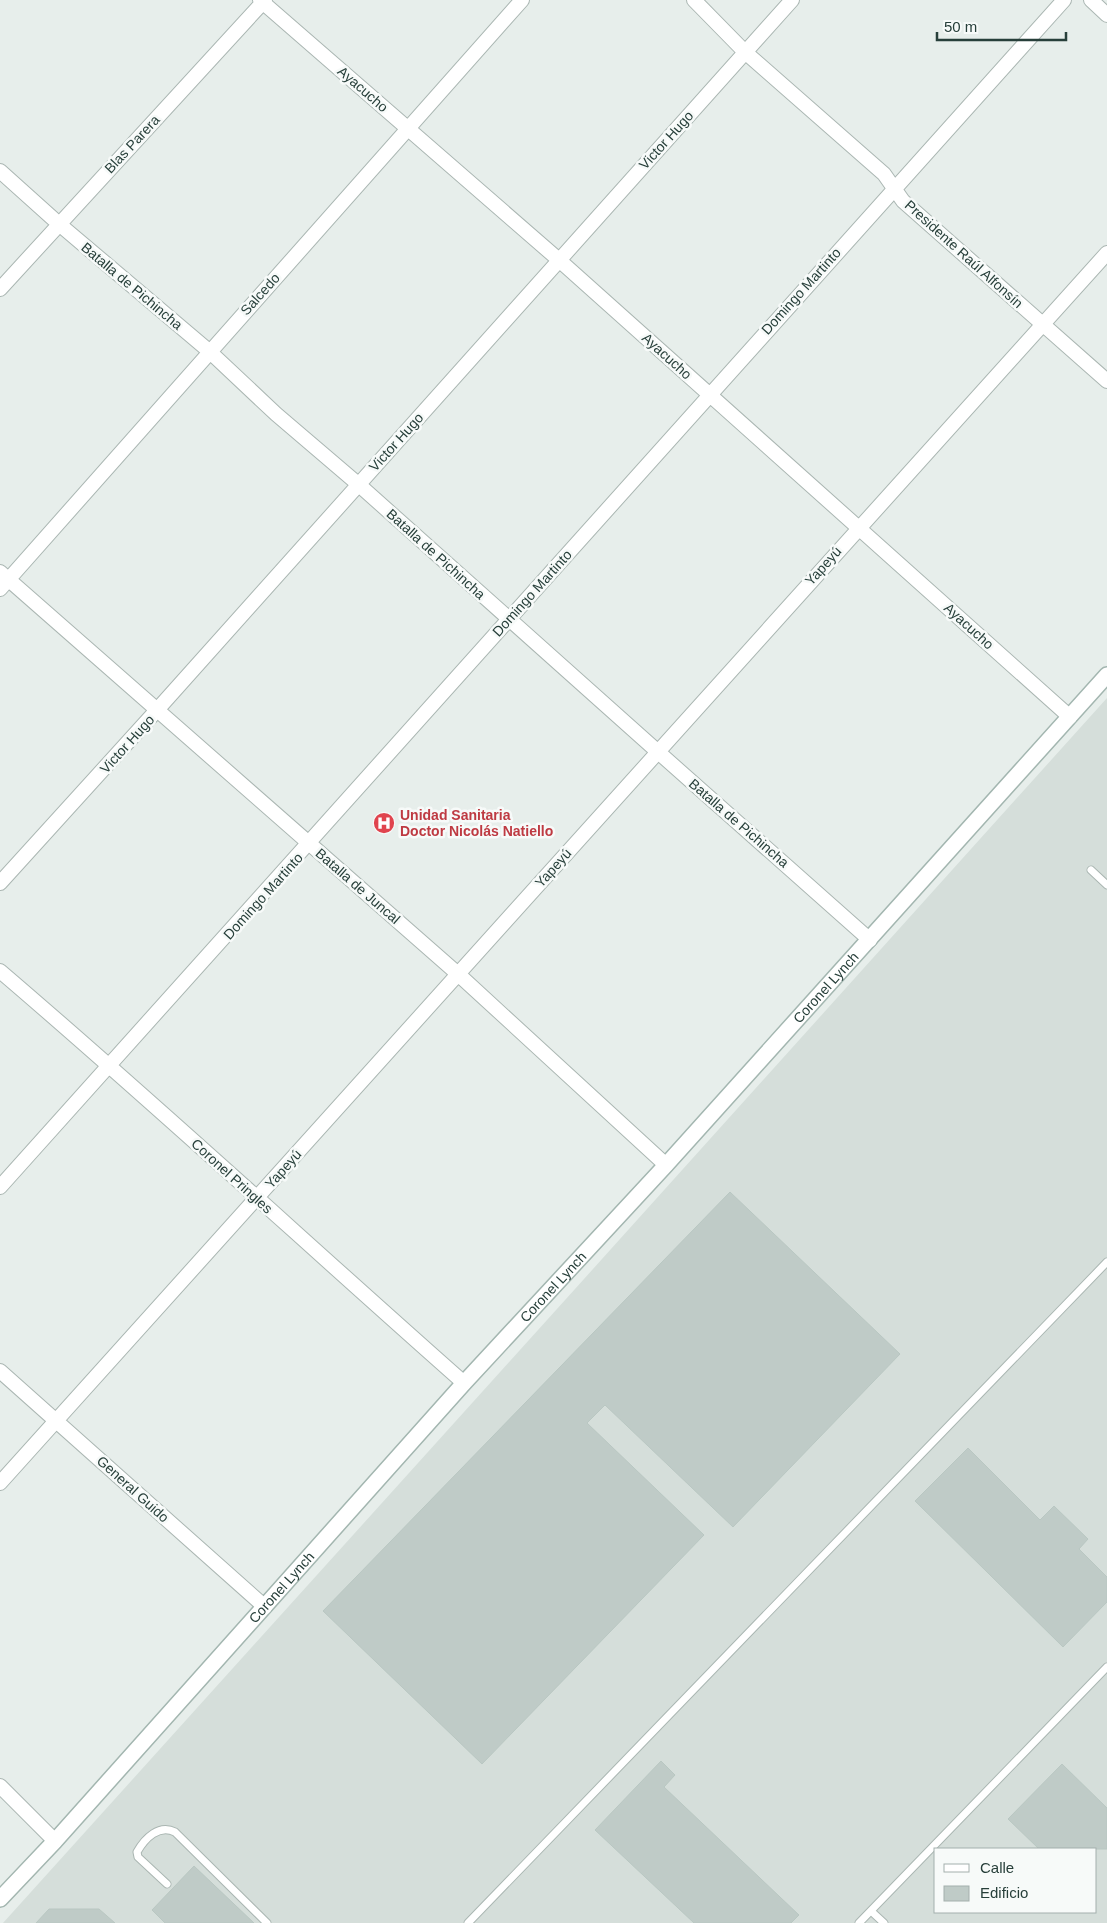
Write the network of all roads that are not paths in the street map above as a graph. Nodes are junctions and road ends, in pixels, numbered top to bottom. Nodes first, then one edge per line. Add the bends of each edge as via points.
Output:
1 (522, 0) edge
2 (694, 0) edge
3 (792, 0) edge
4 (1064, 0) edge
5 (1091, 0) edge
6 (262, 1) edge
7 (1107, 15) edge
8 (745, 52) junction
9 (408, 128) junction
10 (0, 170) edge
11 (894, 188) junction
12 (59, 224) junction
13 (1107, 253) edge
14 (559, 260) junction
15 (0, 289) edge
16 (1042, 324) junction
17 (209, 352) junction
18 (1107, 381) edge
19 (709, 394) junction
20 (358, 484) junction
21 (859, 526) junction
22 (3, 580) edge
23 (509, 619) junction
24 (1107, 675) edge
25 (158, 710) junction
26 (1070, 717) junction
27 (657, 751) junction
28 (310, 843) junction
29 (1091, 870) dead end
30 (0, 883) edge
31 (1107, 885) edge
32 (870, 940) junction
33 (0, 971) edge
34 (458, 974) junction
35 (111, 1066) junction
36 (666, 1165) junction
37 (0, 1187) edge
38 (256, 1198) junction
39 (1107, 1262) edge
40 (0, 1371) edge
41 (464, 1383) junction
42 (57, 1421) junction
43 (0, 1483) edge
44 (265, 1607) junction
45 (1107, 1667) edge
46 (0, 1786) edge
47 (55, 1841) junction
48 (167, 1884) dead end
49 (0, 1899) edge
50 (871, 1911) junction
51 (267, 1923) edge
52 (468, 1923) edge
53 (859, 1923) edge
54 (884, 1923) edge

1 - 9 street, Salcedo
2 - 8 street, Presidente Raúl Alfonsín
3 - 8 street, Victor Hugo
4 - 11 street, Domingo Martinto
5 - 7 street
6 - 9 street, Ayacucho
6 - 12 street, Blas Parera
8 - 11 street, Presidente Raúl Alfonsín via 884,174
8 - 14 street, Victor Hugo
9 - 14 street, Ayacucho
9 - 17 street, Salcedo
10 - 12 street, Batalla de Pichincha
11 - 16 street, Presidente Raúl Alfonsín via 903,201
11 - 19 street, Domingo Martinto
12 - 15 street, Blas Parera
12 - 17 street, Batalla de Pichincha
13 - 16 street, Yapeyú
14 - 19 street, Ayacucho
14 - 20 street, Victor Hugo
16 - 18 street, Presidente Raúl Alfonsín
16 - 21 street, Yapeyú
17 - 20 street, Batalla de Pichincha
17 - 22 street, Salcedo
19 - 21 street, Ayacucho
19 - 23 street, Domingo Martinto
20 - 23 street, Batalla de Pichincha
20 - 25 street, Victor Hugo
21 - 26 street, Ayacucho
21 - 27 street, Yapeyú
22 - 25 street, Batalla de Juncal
23 - 27 street, Batalla de Pichincha
23 - 28 street, Domingo Martinto
24 - 26 main road, Coronel Lynch
25 - 28 street, Batalla de Juncal
25 - 30 street, Victor Hugo
26 - 32 main road, Coronel Lynch
27 - 32 street, Batalla de Pichincha
27 - 34 street, Yapeyú
28 - 34 street, Batalla de Juncal
28 - 35 street, Domingo Martinto
29 - 31 lane
32 - 36 main road, Coronel Lynch
33 - 35 street, Coronel Pringles
34 - 36 street, Batalla de Juncal
34 - 38 street, Yapeyú
35 - 37 street, Domingo Martinto
35 - 38 street, Coronel Pringles
36 - 41 main road, Coronel Lynch
38 - 41 street, Coronel Pringles
38 - 42 street, Yapeyú
39 - 52 lane
40 - 42 street, General Guido
41 - 44 main road, Coronel Lynch
42 - 43 street, Yapeyú
42 - 44 street, General Guido
44 - 47 main road, Coronel Lynch
45 - 50 lane
46 - 47 street
47 - 49 main road, Coronel Lynch
48 - 51 lane via 138,1857 137,1852 155,1832 168,1828
50 - 53 lane
50 - 54 lane

